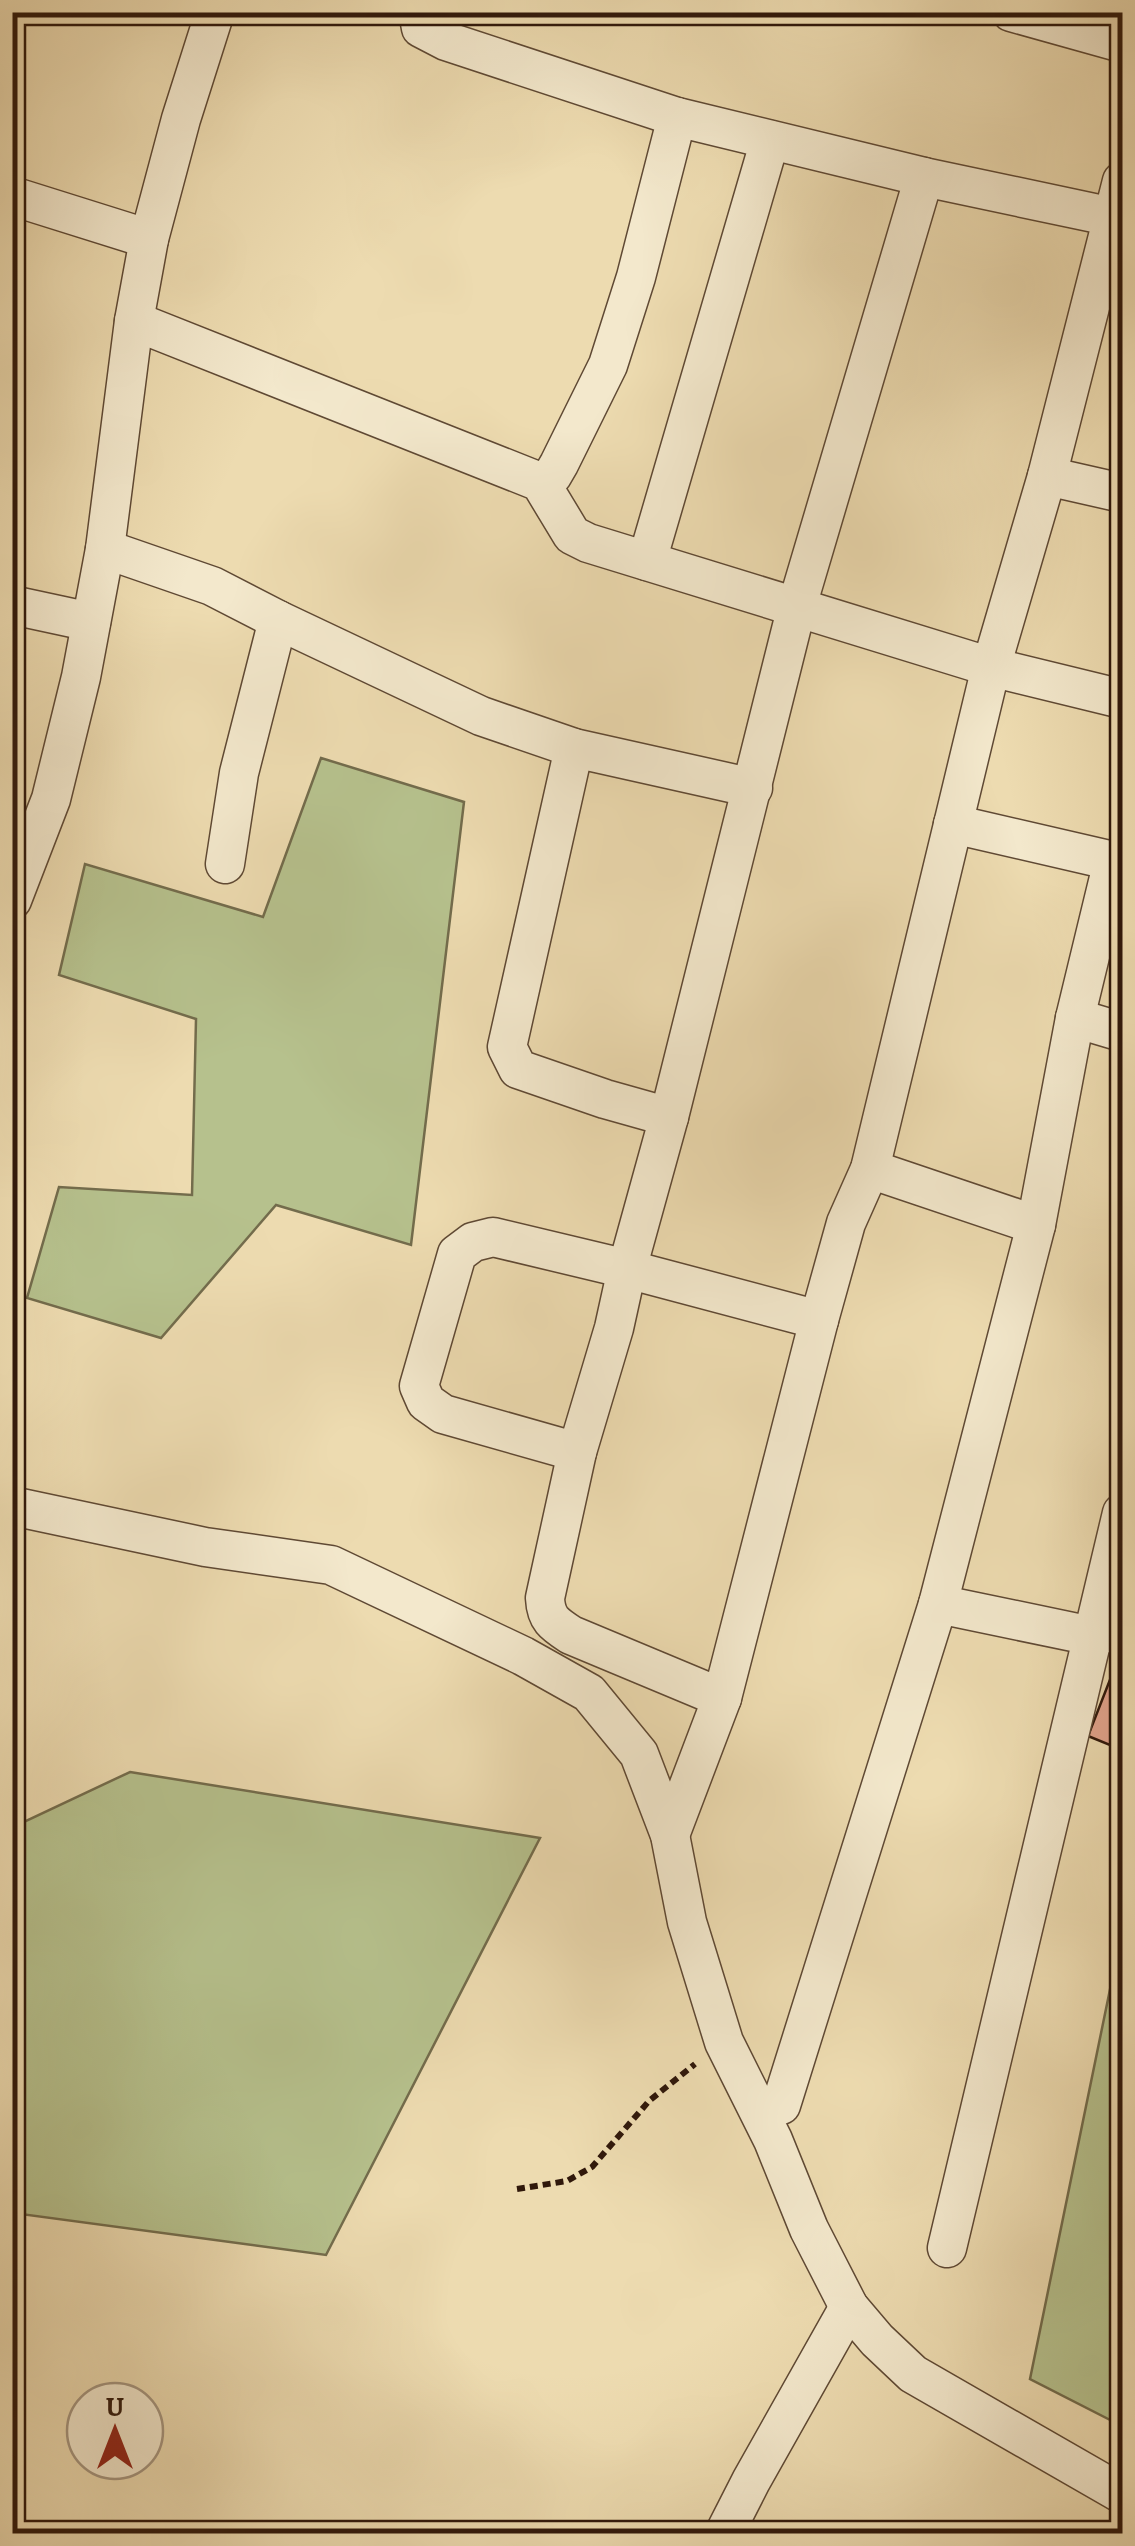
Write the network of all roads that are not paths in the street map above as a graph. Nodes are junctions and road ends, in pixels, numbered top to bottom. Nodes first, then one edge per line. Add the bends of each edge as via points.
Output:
1 (215, 12) edge
2 (418, 12) edge
3 (1011, 12) edge
4 (1122, 43) edge
5 (677, 117) junction
6 (770, 140) junction
7 (924, 177) junction
8 (1122, 181) edge
9 (12, 196) edge
10 (1113, 217) junction
11 (148, 239) junction
12 (134, 321) junction
13 (1047, 476) junction
14 (540, 482) junction
15 (1122, 493) edge
16 (105, 549) junction
17 (647, 561) junction
18 (12, 605) edge
19 (797, 606) junction
20 (278, 620) junction
21 (91, 622) junction
22 (991, 668) junction
23 (1122, 700) edge
24 (574, 748) junction
25 (753, 788) junction
26 (953, 824) junction
27 (1118, 862) edge
28 (225, 864) dead end
29 (12, 900) edge
30 (1075, 1018) junction
31 (1122, 1032) edge
32 (670, 1116) junction
33 (870, 1170) junction
34 (1036, 1226) junction
35 (626, 1269) junction
36 (819, 1320) junction
37 (577, 1452) junction
38 (12, 1506) edge
39 (1122, 1513) edge
40 (938, 1604) junction
41 (1107, 1633) edge
42 (722, 1698) junction
43 (670, 1835) junction
44 (782, 2105) dead end
45 (947, 2248) dead end
46 (849, 2307) junction
47 (1122, 2494) edge
48 (724, 2534) edge

1 - 11 street
2 - 5 street via 421,28 446,42
3 - 4 street
5 - 6 street
5 - 14 street via 608,365 559,464
6 - 7 street
6 - 17 street
7 - 10 street
7 - 19 street
8 - 10 street
9 - 11 street
10 - 13 street
11 - 12 street
12 - 14 street
12 - 16 street
13 - 15 street
13 - 22 street
14 - 17 street via 572,535
16 - 20 street via 212,586
16 - 21 street
17 - 19 street
18 - 21 street
19 - 22 street
19 - 25 street
20 - 24 street via 481,716
20 - 28 street via 239,773
21 - 29 street via 51,800
22 - 23 street
22 - 26 street
24 - 25 street
24 - 32 street via 507,1047 518,1070
25 - 32 street
26 - 27 street
26 - 33 street
27 - 30 street
30 - 31 street
30 - 34 street
32 - 35 street
33 - 34 street
33 - 36 street via 846,1223
34 - 40 street
35 - 36 street
35 - 37 street
35 - 37 street via 493,1237 473,1242 456,1254 419,1386 426,1402 443,1414
36 - 42 street
37 - 42 street via 545,1598 551,1622
38 - 43 street via 205,1547 331,1565 523,1656 590,1694 638,1754
39 - 41 street
40 - 41 street
40 - 44 street
41 - 45 street
42 - 43 street
43 - 46 street via 687,1922 724,2042
46 - 47 street via 913,2374
46 - 48 street

